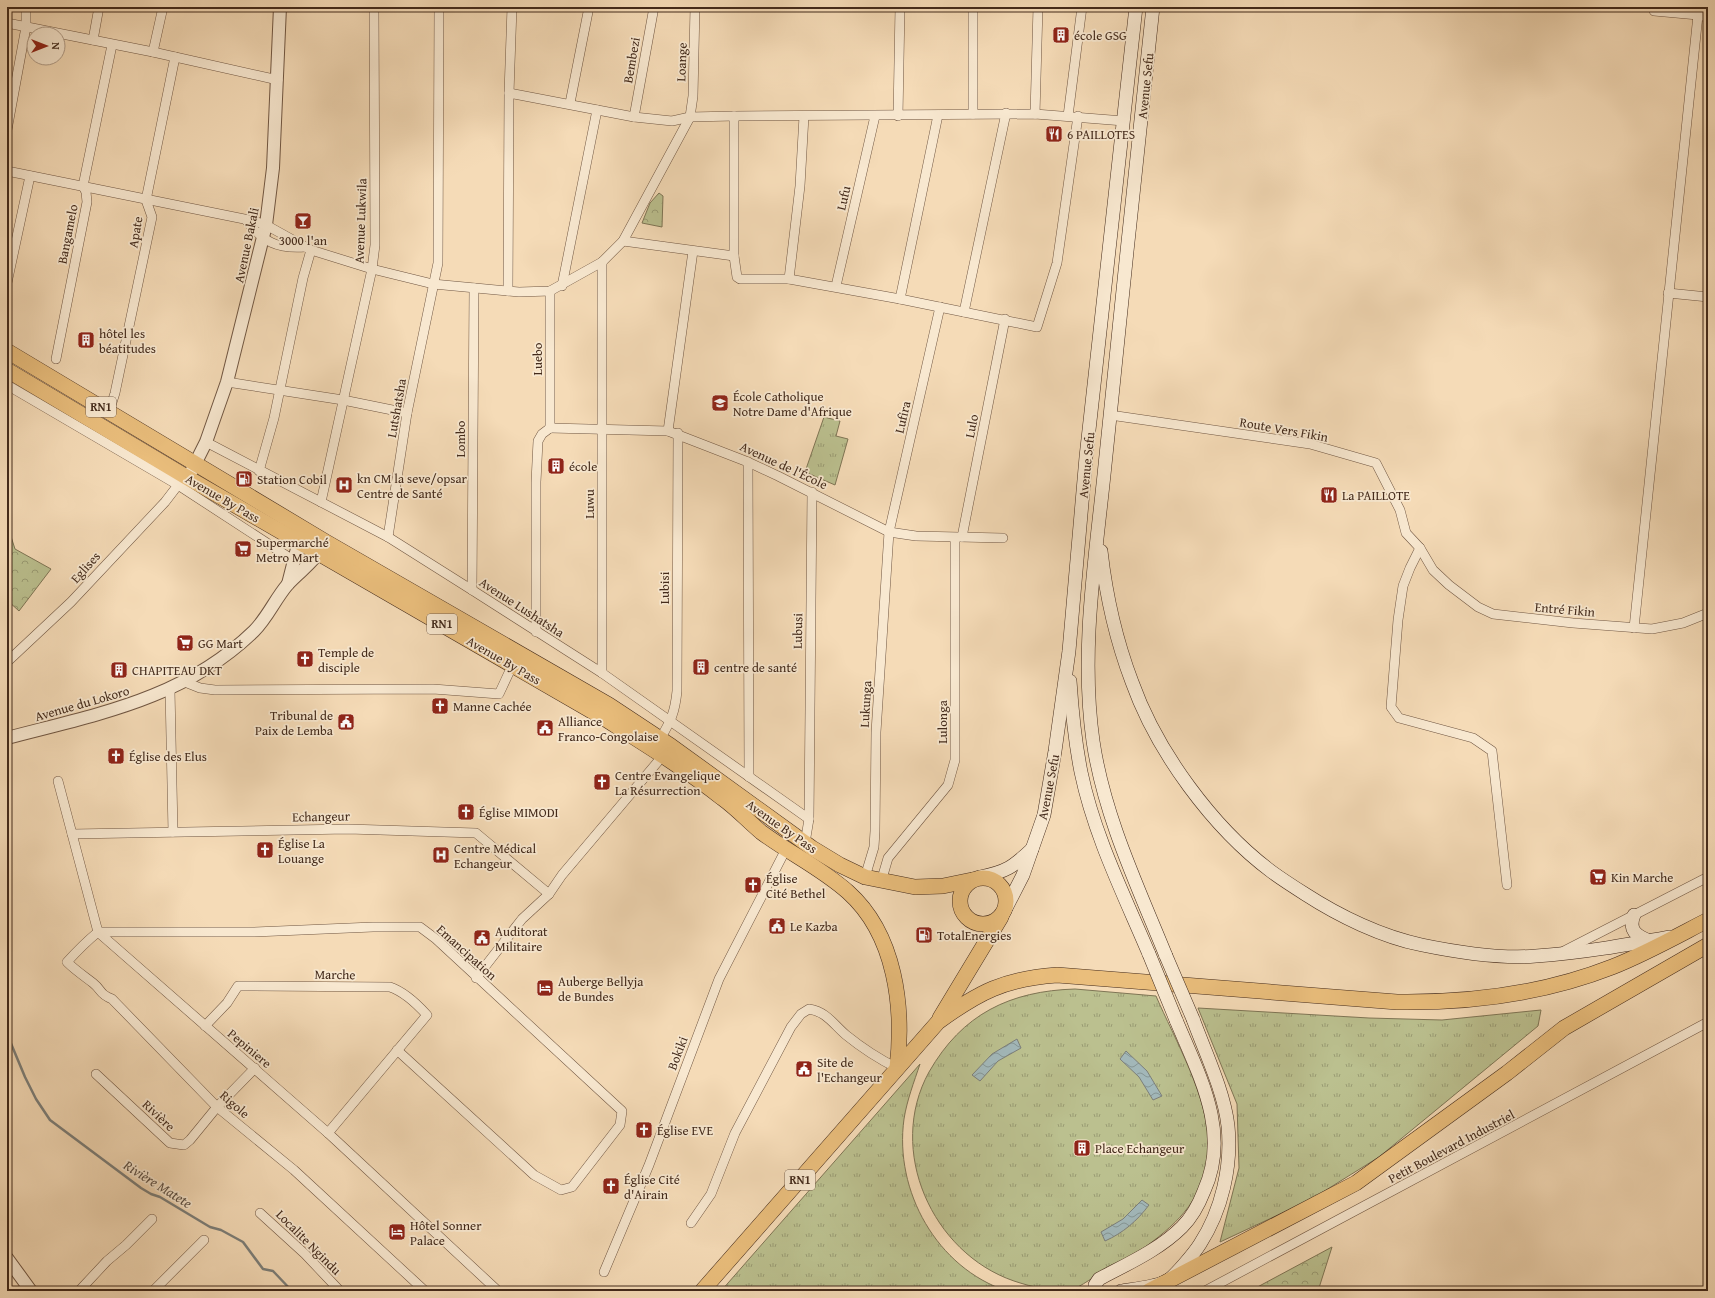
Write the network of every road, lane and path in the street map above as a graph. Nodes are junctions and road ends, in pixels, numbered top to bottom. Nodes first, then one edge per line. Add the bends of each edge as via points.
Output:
1 (26, 7) edge
2 (99, 7) edge
3 (163, 7) edge
4 (280, 7) edge
5 (374, 7) edge
6 (439, 7) edge
7 (512, 7) edge
8 (589, 7) edge
9 (654, 7) edge
10 (695, 7) edge
11 (900, 7) edge
12 (973, 7) edge
13 (1038, 7) edge
14 (1082, 7) edge
15 (1136, 7) edge
16 (1153, 7) edge
17 (1654, 11) dead end
18 (1698, 16) junction
19 (1708, 17) edge
20 (7, 24) edge
21 (26, 26) edge
22 (26, 27) joint
23 (66, 35) edge
24 (92, 40) junction
25 (112, 45) junction
26 (153, 52) junction
27 (175, 57) junction
28 (278, 80) junction
29 (509, 93) junction
30 (570, 103) junction
31 (597, 110) junction
32 (973, 114) junction
33 (1006, 114) junction
34 (1035, 114) junction
35 (938, 115) junction
36 (734, 116) junction
37 (804, 116) junction
38 (875, 116) junction
39 (898, 116) junction
40 (1068, 116) junction
41 (1078, 116) junction
42 (634, 117) junction
43 (690, 117) junction
44 (1124, 121) junction
45 (7, 130) edge
46 (7, 171) edge
47 (30, 176) junction
48 (83, 186) junction
49 (146, 200) junction
50 (246, 220) junction
51 (266, 225) junction
52 (263, 239) junction
53 (623, 241) junction
54 (308, 248) junction
55 (693, 251) junction
56 (734, 256) junction
57 (602, 262) junction
58 (372, 269) junction
59 (789, 279) junction
60 (7, 283) edge
61 (433, 284) junction
62 (562, 286) junction
63 (836, 286) junction
64 (474, 288) junction
65 (508, 291) junction
66 (550, 291) junction
67 (1668, 293) junction
68 (1708, 297) edge
69 (900, 299) junction
70 (940, 307) junction
71 (964, 312) junction
72 (1005, 320) junction
73 (7, 350) edge
74 (56, 359) dead end
75 (7, 370) edge
76 (42, 371) junction
77 (227, 382) junction
78 (7, 385) edge
79 (280, 390) junction
80 (31, 391) junction
81 (344, 400) junction
82 (109, 412) junction
83 (407, 413) junction
84 (1110, 415) junction
85 (550, 428) junction
86 (602, 430) junction
87 (668, 431) junction
88 (678, 433) junction
89 (206, 442) junction
90 (748, 462) junction
91 (194, 463) junction
92 (259, 471) junction
93 (1085, 472) junction
94 (1104, 474) junction
95 (183, 481) junction
96 (812, 492) junction
97 (321, 502) junction
98 (1098, 526) junction
99 (889, 532) junction
100 (301, 534) junction
101 (388, 537) junction
102 (959, 537) junction
103 (1003, 538) dead end
104 (323, 547) junction
105 (1420, 548) junction
106 (293, 560) junction
107 (288, 584) junction
108 (472, 590) junction
109 (1708, 613) edge
110 (1493, 614) joint
111 (1634, 628) junction
112 (536, 632) junction
113 (1069, 652) junction
114 (7, 662) edge
115 (512, 664) junction
116 (602, 673) junction
117 (185, 682) junction
118 (170, 690) junction
119 (671, 722) junction
120 (7, 738) edge
121 (665, 747) junction
122 (749, 777) junction
123 (58, 781) dead end
124 (809, 818) junction
125 (173, 832) junction
126 (72, 834) junction
127 (806, 843) junction
128 (1034, 848) junction
129 (786, 849) junction
130 (865, 877) junction
131 (976, 878) junction
132 (1708, 878) edge
133 (881, 882) junction
134 (1507, 885) dead end
135 (549, 894) junction
136 (1003, 914) junction
137 (1634, 915) junction
138 (1708, 920) edge
139 (98, 932) junction
140 (1678, 936) junction
141 (1650, 941) junction
142 (1708, 946) edge
143 (1559, 953) junction
144 (971, 967) junction
145 (476, 978) junction
146 (986, 992) junction
147 (938, 1022) junction
148 (1708, 1022) edge
149 (205, 1026) junction
150 (397, 1050) junction
151 (255, 1068) junction
152 (896, 1068) junction
153 (96, 1074) dead end
154 (217, 1107) junction
155 (328, 1133) junction
156 (260, 1213) dead end
157 (152, 1219) dead end
158 (691, 1223) dead end
159 (204, 1240) dead end
160 (7, 1258) edge
161 (604, 1272) dead end
162 (1166, 1282) junction
163 (31, 1291) edge
164 (79, 1291) edge
165 (154, 1291) edge
166 (340, 1291) edge
167 (426, 1291) edge
168 (498, 1291) edge
169 (702, 1291) edge
170 (1097, 1291) edge
171 (1121, 1291) edge
172 (1149, 1291) edge
173 (1205, 1291) edge

1 - 21 street
2 - 24 street
3 - 26 street
4 - 28 street, Avenue Bakali
5 - 58 street, Avenue Lukwila via 375,245
6 - 61 street, Lutshatsha via 438,263
7 - 29 street
8 - 30 street
9 - 42 street, Bembezi
10 - 43 street, Loange via 693,96
11 - 39 street
12 - 32 street
13 - 34 street
14 - 40 street
15 - 44 main road, Avenue Sefu
16 - 84 main road, Avenue Sefu
17 - 18 street
18 - 19 street
18 - 67 street
20 - 22 street
22 - 45 street
23 - 24 street
24 - 25 street
25 - 26 street
25 - 48 street, Bangamelo
26 - 27 street
27 - 28 street
27 - 49 street, Apate
28 - 51 street, Avenue Bakali via 273,168
29 - 30 street
29 - 65 street
30 - 31 street
31 - 42 street
31 - 62 street
32 - 33 street
32 - 35 street
33 - 34 street
33 - 71 street
34 - 40 street
35 - 39 street
35 - 69 street
36 - 37 street
36 - 43 street
36 - 56 street
37 - 38 street
37 - 59 street via 800,186
38 - 39 street
38 - 63 street, Lufu
40 - 41 street
41 - 44 street
41 - 72 street via 1057,263 1036,327
42 - 43 street via 672,122
43 - 53 street
44 - 93 main road, Avenue Sefu
46 - 47 street
47 - 48 street
47 - 60 street
48 - 49 street
48 - 74 street, Bangamelo via 87,202
49 - 50 street
49 - 82 street, Apate via 152,217
50 - 51 street
50 - 52 street
51 - 52 street, Avenue Bakali
51 - 54 street
52 - 54 street via 280,247
52 - 77 street, Avenue Bakali
53 - 55 street
53 - 57 street
54 - 58 street
54 - 79 street
55 - 56 street
55 - 87 street
56 - 59 street via 736,274 740,279
57 - 62 street
57 - 86 street, Luwu
58 - 61 street
58 - 81 street, Avenue Lukwila
59 - 63 street
61 - 64 street
61 - 83 street, Lutshatsha
62 - 66 street
63 - 69 street
64 - 65 street
64 - 108 street, Lombo
65 - 66 street
66 - 85 street, Luebo
67 - 68 street
67 - 111 street
69 - 70 street
70 - 71 street
70 - 99 street, Lufira
71 - 72 street
72 - 102 street, Lulo
73 - 76 highway, Avenue By Pass / RN1
75 - 80 highway, Avenue By Pass / RN1
76 - 80 street
76 - 82 highway, Avenue By Pass / RN1
77 - 79 street
77 - 89 street, Avenue Bakali
78 - 80 street
79 - 81 street
79 - 92 street
80 - 95 highway, Avenue By Pass / RN1
81 - 83 street
81 - 97 street, Avenue Lukwila
82 - 91 highway, Avenue By Pass / RN1
83 - 101 street, Lutshatsha
84 - 94 main road, Avenue Sefu
84 - 105 street, Route Vers Fikin via 1310,444 1376,463 1400,510 1406,533
85 - 86 street, Avenue de l'École
85 - 112 street via 538,441
86 - 87 street, Avenue de l'École
86 - 116 street, Luwu
87 - 88 street, Avenue de l'École
88 - 90 street, Avenue de l'École
88 - 119 street, Lubisi via 677,691
89 - 91 street, Avenue Bakali
89 - 92 street, Avenue Lushatsha
90 - 96 street, Avenue de l'École
90 - 122 street
91 - 95 street, Avenue Bakali
91 - 100 highway, Avenue By Pass / RN1
92 - 97 street, Avenue Lushatsha
93 - 94 main road
93 - 113 main road, Avenue Sefu
94 - 98 main road, Avenue Sefu
95 - 100 highway, Avenue By Pass / RN1
95 - 106 street
95 - 114 street, Eglises via 71,602
96 - 99 street, Avenue de l'École
96 - 124 street, Lubusi
97 - 101 street, Avenue Lushatsha
98 - 143 main road via 1105,580 1132,684 1164,749 1198,800 1234,840 1272,872 1327,908 1372,928 1420,944 1461,951 1535,956
98 - 162 main road, bridge via 1089,618 1090,709 1093,740 1105,797 1118,837 1193,1019 1223,1103 1228,1125 1229,1152 1220,1200 1206,1235 1197,1249
99 - 102 street, Avenue de l'École via 916,536
99 - 130 street, Lukunga via 876,732 874,847
100 - 104 highway, Avenue By Pass / RN1
100 - 106 street, Avenue du Lokoro
101 - 108 street, Avenue Lushatsha
102 - 103 street, Avenue de l'École
102 - 133 street, Lulonga via 953,773 948,785 888,858
104 - 107 street, Avenue du Lokoro via 305,570
104 - 115 highway, Avenue By Pass / RN1
104 - 121 highway, Avenue By Pass / RN1 via 609,705
105 - 110 street, Route Vers Fikin via 1433,570 1448,585
105 - 134 street via 1403,586 1391,707 1399,718 1473,738 1492,751
106 - 107 street, Avenue du Lokoro
107 - 117 street, Avenue du Lokoro via 270,612 254,630 227,655
108 - 112 street, Avenue Lushatsha
109 - 111 street, Entré Fikin via 1683,624 1652,629
110 - 111 street, Entré Fikin
112 - 116 street, Avenue Lushatsha
113 - 128 main road, Avenue Sefu via 1044,815
113 - 170 main road, bridge via 1073,718 1081,772 1109,862 1204,1087 1212,1111 1215,1143 1211,1172 1196,1210 1181,1228 1140,1258 1099,1279 1095,1285
115 - 117 street via 499,694 433,689 215,690
115 - 121 highway, Avenue By Pass / RN1
116 - 119 street, Avenue Lushatsha
117 - 118 street, Avenue du Lokoro
118 - 120 street, Avenue du Lokoro via 127,706
118 - 125 street
119 - 121 street, Lubisi
119 - 122 street, Avenue Lushatsha
121 - 127 highway, Avenue By Pass / RN1
121 - 129 highway, Avenue By Pass / RN1 via 761,831
121 - 135 street
122 - 124 street, Avenue Lushatsha
123 - 126 street
124 - 127 street, Lubusi
125 - 126 street, Echangeur
125 - 135 street, Echangeur via 348,829 476,833
126 - 139 street
127 - 130 highway, Avenue By Pass / RN1 via 840,865
128 - 131 main road via 1006,870
128 - 136 main road, Avenue Sefu via 1024,875
129 - 152 highway, Avenue By Pass / RN1 via 829,876 859,903 873,923 887,953 897,986 900,1040
129 - 161 street, Bokiki via 718,979 649,1165
130 - 133 highway, RN1
131 - 133 highway, RN1 via 943,886 915,887
131 - 136 highway via 993,880 1003,890 1006,903
131 - 136 highway via 965,885 960,896 960,908 964,915 977,924 985,924 992,923
132 - 137 street
135 - 145 street via 522,919
136 - 144 highway
137 - 141 main road via 1631,922 1633,931
137 - 143 street
138 - 140 highway
139 - 145 street, Emancipation via 254,932 420,927
139 - 149 street, Pepiniere
139 - 154 street, Rigole via 67,962 94,984 102,995 112,999
140 - 141 main road
140 - 146 highway via 1612,967 1577,979 1490,998 1397,1002 1062,975 1020,979
141 - 143 main road
142 - 162 highway via 1564,1028 1507,1073 1356,1183
144 - 146 highway via 969,979 972,989
144 - 147 highway
145 - 150 street, Emancipation via 622,1111 620,1125 572,1187 561,1190 534,1175
146 - 147 highway via 968,1000
147 - 152 highway
148 - 173 street, Petit Boulevard Industriel
149 - 150 street, Marche via 227,1003 238,986 390,987 400,992 427,1015
149 - 151 street, Pepiniere
150 - 155 street, Marche
151 - 154 street, Rivière
151 - 155 street, Pepiniere
152 - 158 street via 846,1036 821,1011 809,1009 801,1014 791,1027 741,1121 711,1194
152 - 169 highway, RN1
153 - 154 street, Rivière via 170,1144 184,1144 190,1140
154 - 167 street, Rigole via 294,1170
155 - 168 street, Pepiniere
156 - 166 street, Localite Ngindu via 305,1254
157 - 164 street
159 - 165 street
160 - 163 street
162 - 171 main road
162 - 172 highway

